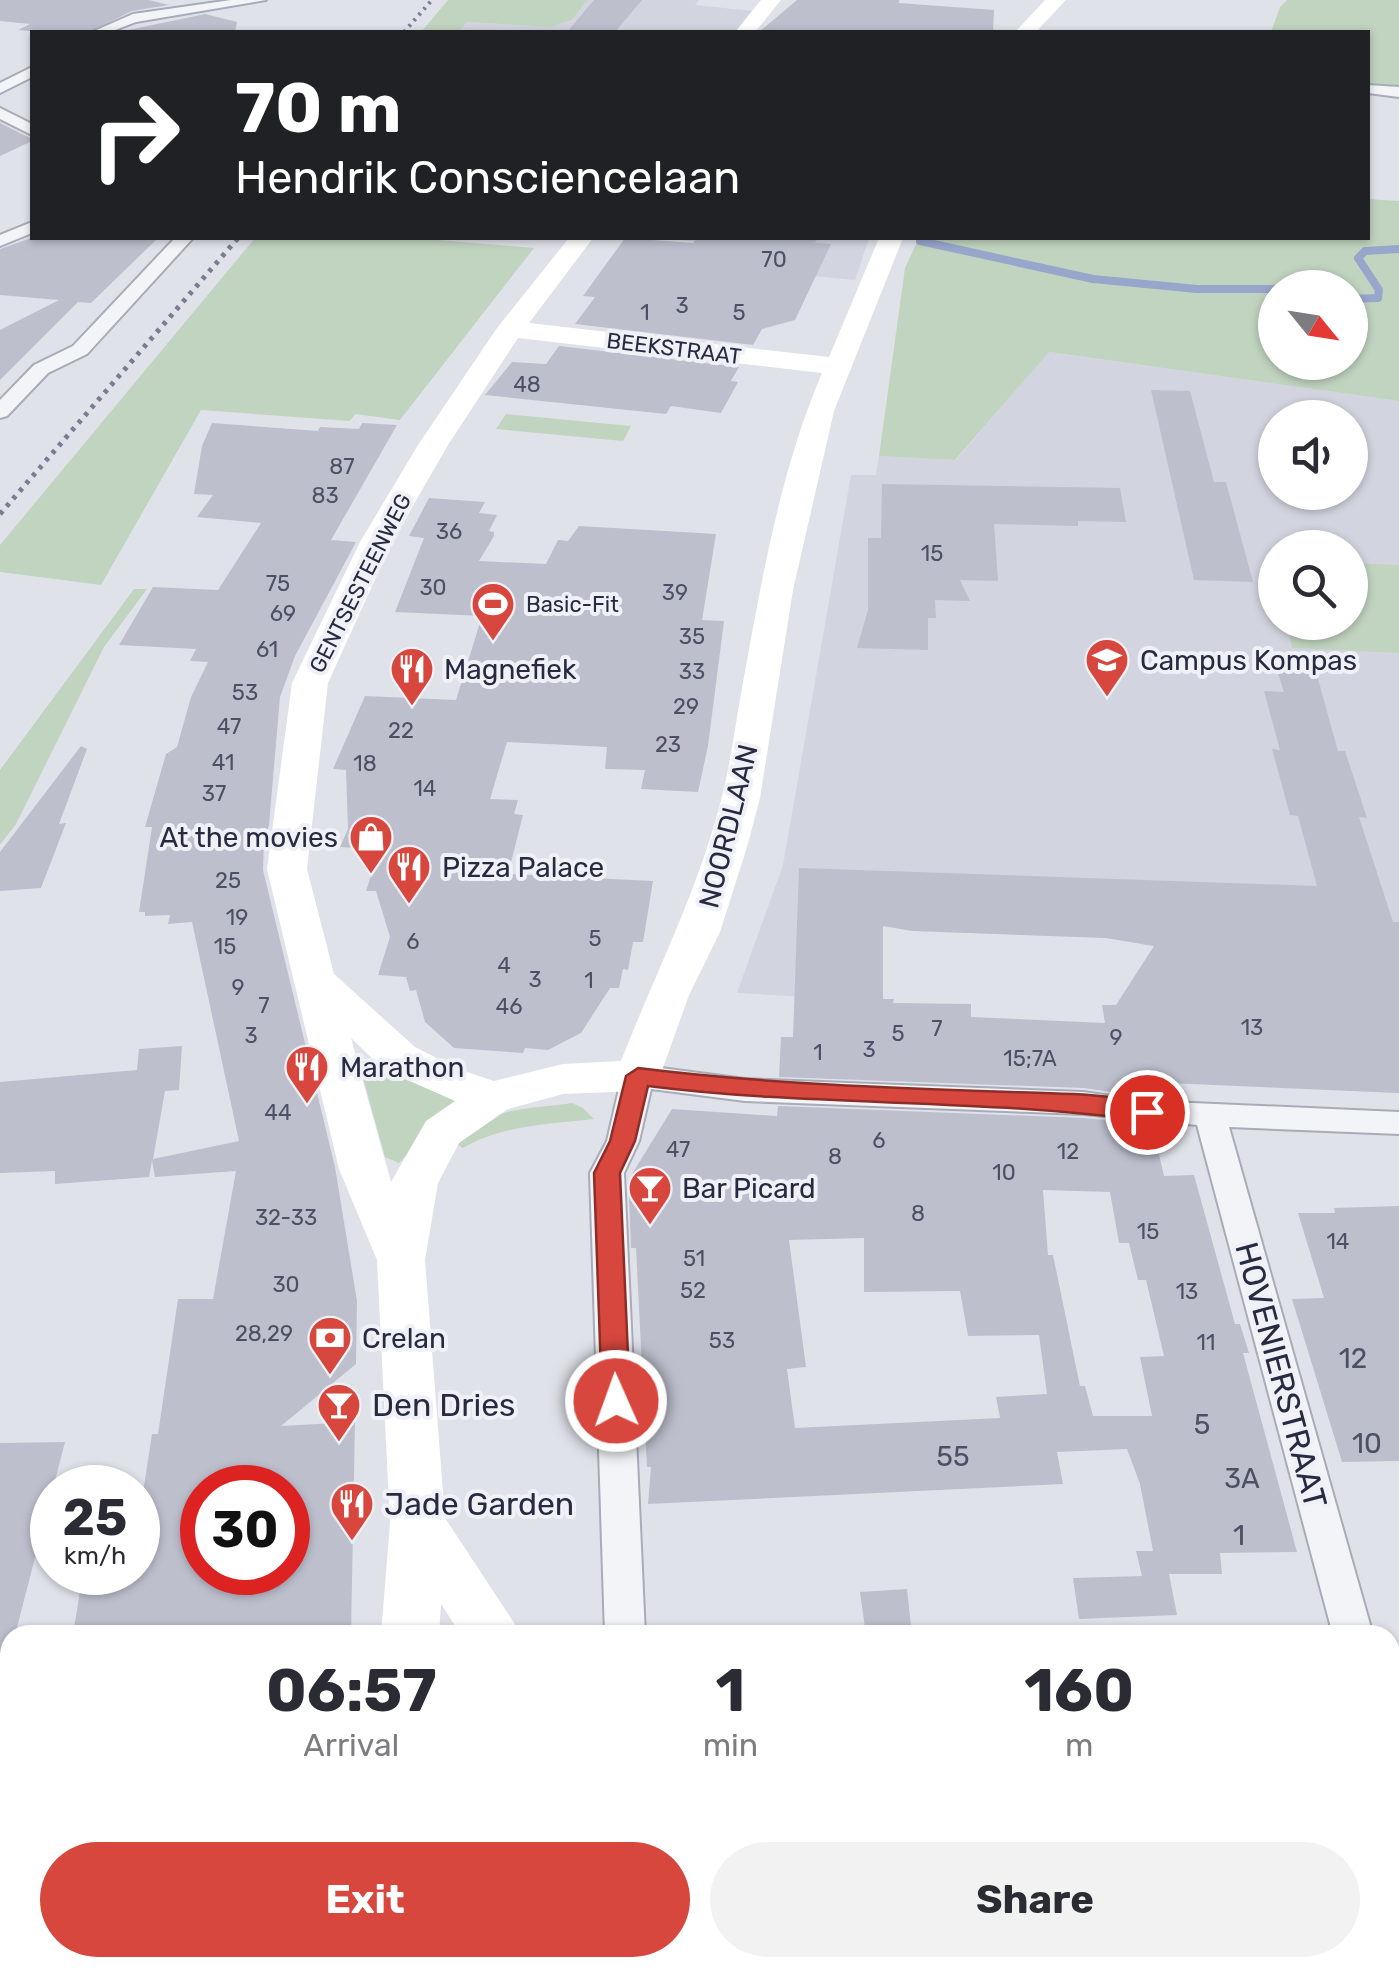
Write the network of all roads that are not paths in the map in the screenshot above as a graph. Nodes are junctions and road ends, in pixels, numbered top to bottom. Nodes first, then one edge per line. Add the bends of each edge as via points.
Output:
1 (259, 0) edge
2 (771, 0) edge
3 (1054, 1) edge
4 (101, 30) edge
5 (747, 30) edge
6 (1027, 30) edge
7 (30, 71) edge
8 (0, 89) edge
9 (1370, 90) edge
10 (1399, 92) edge
11 (0, 113) edge
12 (30, 129) edge
13 (30, 228) edge
14 (182, 240) edge
15 (579, 240) edge
16 (890, 240) edge
17 (0, 241) edge
18 (514, 324) junction
19 (840, 360) junction
20 (0, 412) edge
21 (312, 977) junction
22 (638, 1076) junction
23 (493, 1097) junction
24 (1210, 1115) junction
25 (1399, 1124) edge
26 (401, 1260) junction
27 (418, 1523) junction
28 (411, 1625) edge
29 (486, 1625) edge
30 (626, 1625) edge
31 (1350, 1625) edge

1 - 4 street via 130,12
2 - 5 street
3 - 6 street
7 - 8 street
9 - 10 street
11 - 12 street
13 - 17 street
14 - 20 street via 80,350 41,369
15 - 18 street, GENTSESTEENWEG
16 - 19 street, NOORDLAAN
18 - 19 street, BEEKSTRAAT
18 - 21 street, GENTSESTEENWEG via 376,542 310,683 287,869
19 - 22 street, NOORDLAAN via 820,411 776,590 732,831 700,932
21 - 23 street via 400,1058
21 - 26 street, GENTSESTEENWEG via 362,1169
22 - 23 street via 563,1079
22 - 24 street via 744,1090 1082,1103
22 - 30 street via 607,1173
23 - 26 street via 442,1132 414,1183
24 - 25 street
24 - 31 street, HOVENIERSTRAAT
26 - 27 street
27 - 28 street
27 - 29 street

